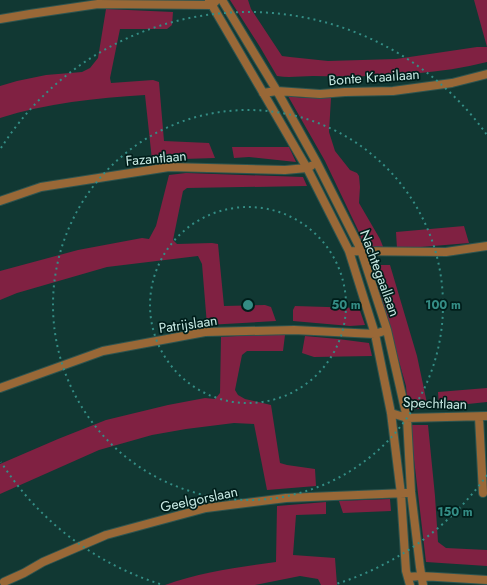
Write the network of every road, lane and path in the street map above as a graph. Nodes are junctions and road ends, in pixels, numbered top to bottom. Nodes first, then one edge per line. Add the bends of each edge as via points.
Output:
1 (222, 0) edge
2 (213, 2) edge
3 (0, 19) edge
4 (487, 74) edge
5 (277, 91) junction
6 (263, 93) junction
7 (317, 163) junction
8 (307, 168) junction
9 (0, 201) edge
10 (487, 246) edge
11 (362, 250) junction
12 (349, 251) junction
13 (387, 330) junction
14 (375, 334) junction
15 (0, 388) edge
16 (391, 414) junction
17 (483, 417) edge
18 (407, 418) junction
19 (411, 492) junction
20 (483, 493) dead end
21 (401, 494) junction
22 (421, 576) junction
23 (487, 580) edge
24 (409, 581) edge
25 (4, 582) dead end
26 (423, 585) edge

1 - 5 street, Nachtegaallaan
2 - 3 street via 98,4
2 - 6 street, Nachtegaallaan
4 - 5 street, Bonte Kraailaan via 393,91 320,94
5 - 6 street, Bonte Kraailaan
5 - 7 street, Nachtegaallaan
6 - 8 street, Nachtegaallaan
7 - 8 street, Fazantlaan
7 - 11 street, Nachtegaallaan
8 - 9 street, Fazantlaan via 285,170 169,167 41,187
8 - 12 street, Nachtegaallaan
10 - 11 street via 446,252
11 - 12 street
11 - 13 street, Nachtegaallaan
12 - 14 street, Nachtegaallaan
13 - 14 street, Patrijslaan
13 - 18 street, Nachtegaallaan
14 - 15 street, Patrijslaan via 294,330 205,332 103,351
14 - 16 street, Nachtegaallaan
16 - 18 street, Spechtlaan
16 - 21 street, Nachtegaallaan
17 - 18 street, Spechtlaan
17 - 20 street, Spechtlaan
18 - 19 street, Nachtegaallaan
19 - 21 street, Geelgorslaan
19 - 22 street, Nachtegaallaan
21 - 24 street, Nachtegaallaan
21 - 25 street, Geelgorslaan via 286,498 206,508 106,535
22 - 23 street
22 - 24 street
22 - 26 street, Nachtegaallaan

